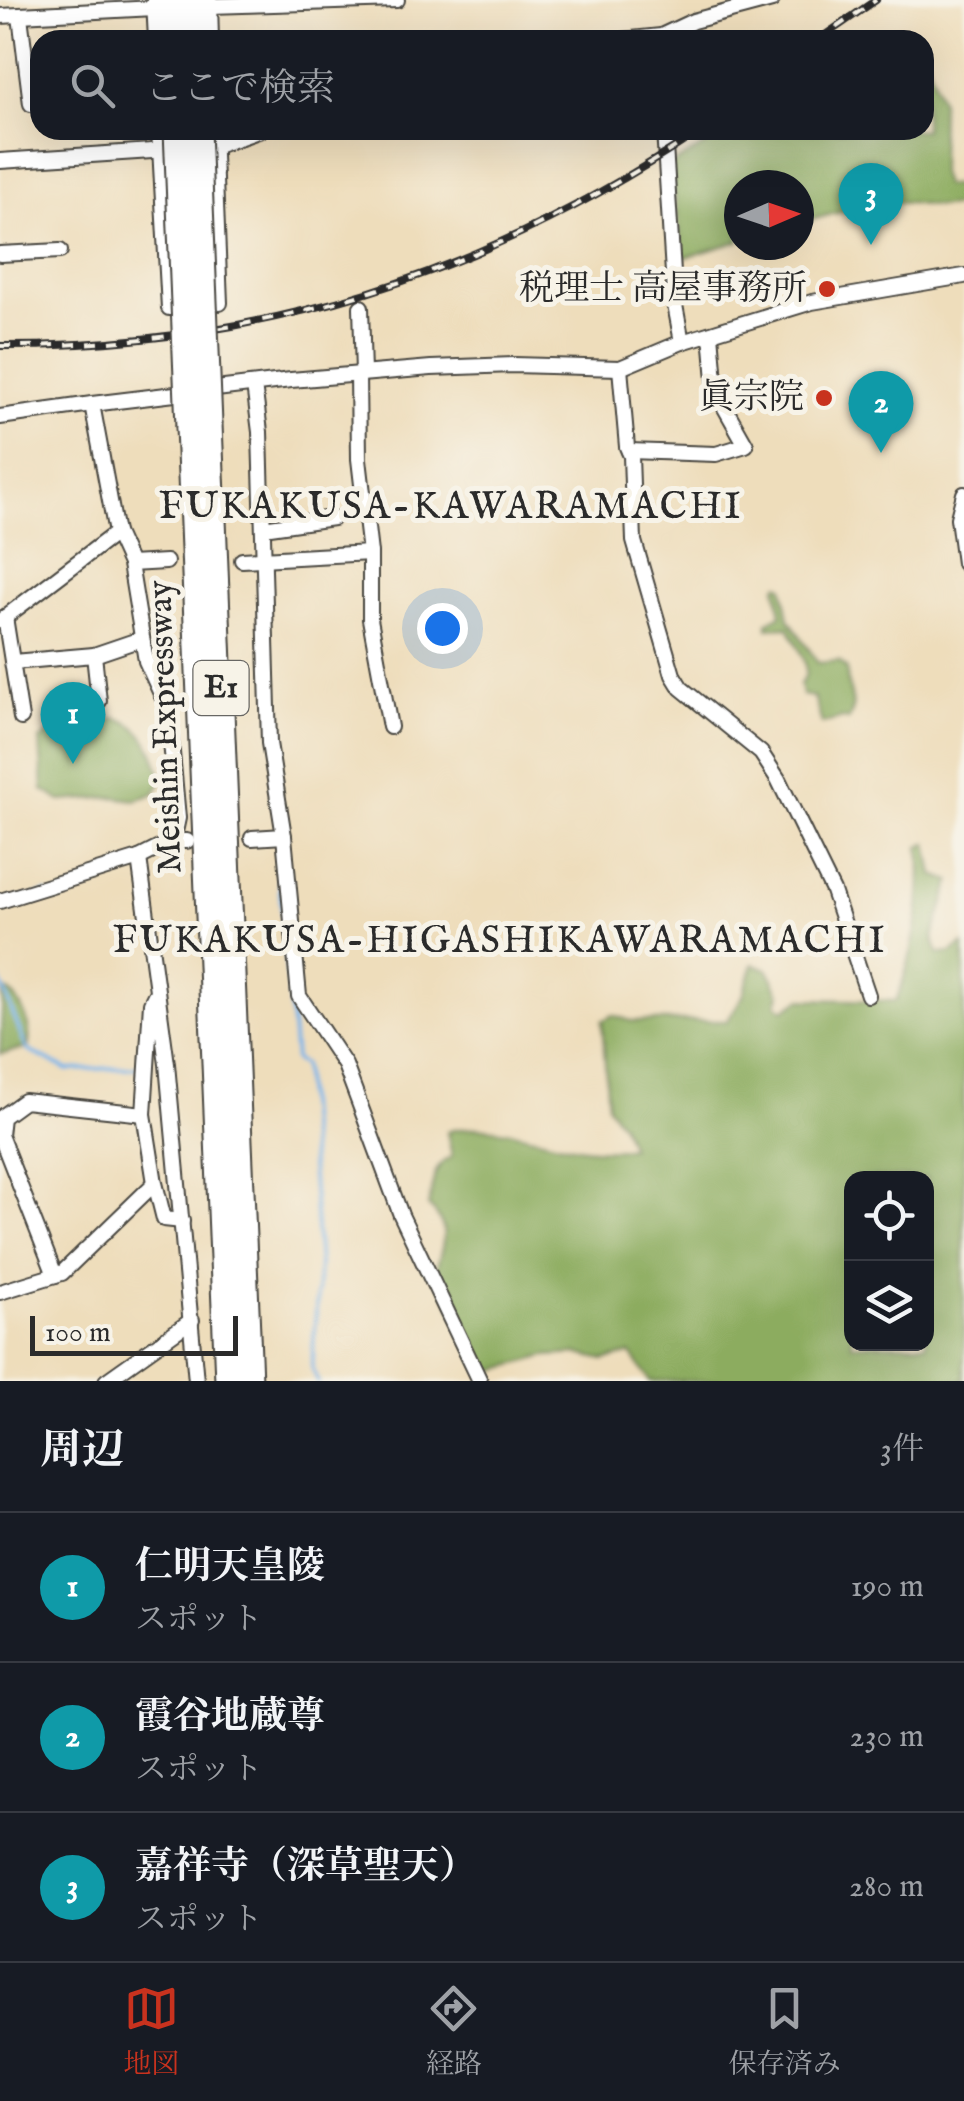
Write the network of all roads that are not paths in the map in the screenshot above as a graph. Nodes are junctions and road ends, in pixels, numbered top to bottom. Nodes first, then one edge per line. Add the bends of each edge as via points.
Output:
1 (396, 0) edge
2 (772, 0) edge
3 (204, 2) edge
4 (160, 3) edge
5 (0, 16) edge
6 (20, 16) junction
7 (157, 30) edge
8 (170, 30) edge
9 (197, 30) edge
10 (209, 30) edge
11 (676, 30) edge
12 (30, 96) edge
13 (159, 140) edge
14 (179, 140) edge
15 (202, 140) edge
16 (205, 140) edge
17 (205, 140) edge
18 (665, 140) edge
19 (160, 153) junction
20 (0, 162) edge
21 (60, 251) dead end
22 (0, 254) edge
23 (964, 276) edge
24 (220, 303) dead end
25 (361, 307) dead end
26 (169, 308) dead end
27 (712, 334) junction
28 (682, 342) junction
29 (620, 368) junction
30 (360, 373) junction
31 (254, 385) junction
32 (92, 404) junction
33 (0, 417) edge
34 (199, 425) junction
35 (628, 451) junction
36 (964, 494) edge
37 (333, 518) dead end
38 (262, 528) junction
39 (116, 533) junction
40 (370, 552) junction
41 (262, 559) junction
42 (242, 560) dead end
43 (166, 562) dead end
44 (964, 563) edge
45 (130, 564) junction
46 (3, 619) edge
47 (141, 639) junction
48 (94, 655) junction
49 (12, 662) junction
50 (99, 702) dead end
51 (20, 718) dead end
52 (390, 727) dead end
53 (284, 836) junction
54 (252, 838) dead end
55 (139, 858) junction
56 (0, 901) edge
57 (157, 990) junction
58 (868, 996) dead end
59 (144, 1114) junction
60 (154, 1183) junction
61 (182, 1221) junction
62 (55, 1275) junction
63 (0, 1292) edge
64 (192, 1320) junction
65 (106, 1381) edge
66 (196, 1381) edge
67 (228, 1381) edge
68 (249, 1381) edge
69 (480, 1381) edge

1 - 3 street
2 - 11 street
3 - 9 highway
3 - 10 street
4 - 6 street
4 - 7 street
4 - 8 highway
5 - 6 street
6 - 12 street
13 - 19 street
14 - 34 highway, Meishin Expressway / E1, bridge
15 - 19 street
16 - 34 highway, Meishin Expressway / E1, bridge
17 - 24 street
18 - 28 street
19 - 20 street
19 - 26 street
21 - 22 street
23 - 27 street via 816,302
25 - 30 street
27 - 28 street
27 - 35 street via 716,392 746,445 716,454
28 - 29 street
29 - 30 street via 514,365
29 - 35 street
30 - 31 street
30 - 40 street via 359,459
31 - 32 street
31 - 38 street
32 - 33 street
32 - 39 street
34 - 67 highway, Meishin Expressway / E1
34 - 68 highway, Meishin Expressway / E1
35 - 58 street via 635,547 673,675 761,753 778,779 832,891
36 - 44 street via 958,518
37 - 38 street
38 - 41 street
39 - 45 street
39 - 46 street
40 - 41 street
40 - 52 street via 370,619
41 - 42 street
41 - 53 street via 269,742
43 - 45 street
45 - 47 street
46 - 49 street
47 - 48 street
47 - 55 street via 168,710 180,841
48 - 49 street
48 - 50 street
49 - 51 street
53 - 54 street
53 - 69 street via 299,996 345,1065 400,1215
55 - 56 street via 27,898
55 - 57 street
57 - 59 street
57 - 61 street
59 - 60 street
59 - 62 street via 24,1101 2,1117 0,1135
60 - 61 street via 164,1219
60 - 62 street
61 - 64 street
62 - 63 street
64 - 65 street
64 - 66 street

